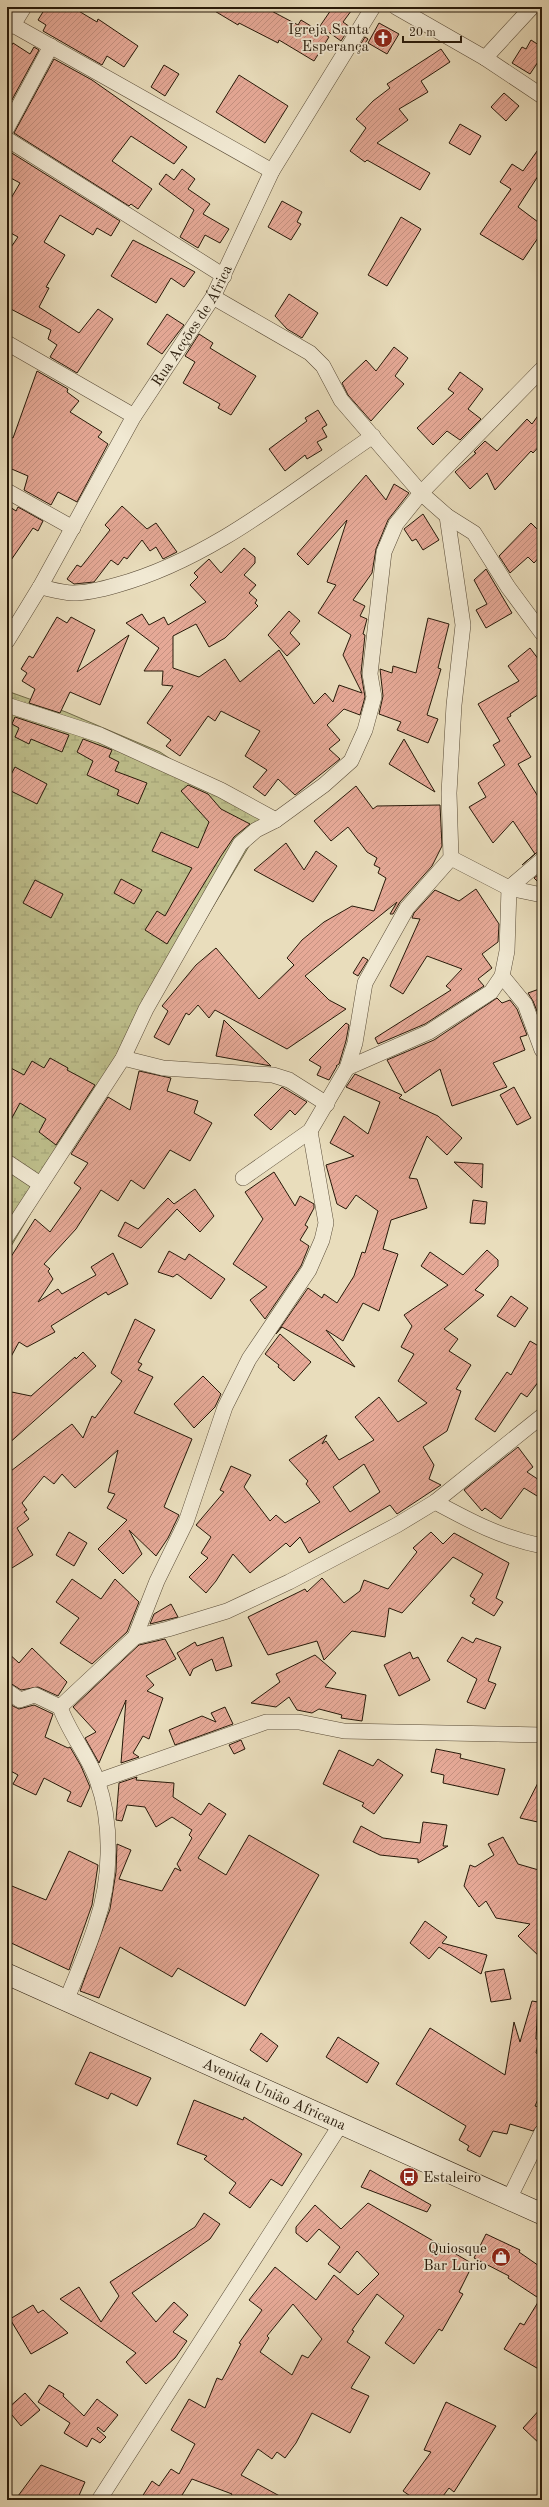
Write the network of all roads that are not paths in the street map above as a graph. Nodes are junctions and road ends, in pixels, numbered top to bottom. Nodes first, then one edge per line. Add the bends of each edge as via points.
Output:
1 (24, 7) edge
2 (396, 7) edge
3 (532, 7) edge
4 (370, 8) edge
5 (10, 26) edge
6 (51, 46) junction
7 (485, 58) junction
8 (542, 96) edge
9 (7, 128) edge
10 (7, 139) edge
11 (272, 171) junction
12 (224, 276) junction
13 (213, 297) junction
14 (7, 343) edge
15 (542, 369) edge
16 (134, 416) junction
17 (373, 436) junction
18 (7, 491) edge
19 (421, 493) junction
20 (447, 516) junction
21 (73, 528) junction
22 (40, 587) junction
23 (542, 633) edge
24 (7, 642) edge
25 (7, 705) edge
26 (276, 820) junction
27 (451, 858) junction
28 (542, 860) edge
29 (509, 888) junction
30 (542, 895) edge
31 (502, 976) junction
32 (542, 1050) edge
33 (123, 1058) junction
34 (347, 1068) junction
35 (327, 1104) junction
36 (310, 1131) junction
37 (7, 1162) edge
38 (243, 1178) dead end
39 (40, 1184) junction
40 (7, 1236) edge
41 (542, 1416) edge
42 (435, 1502) junction
43 (542, 1546) edge
44 (135, 1637) junction
45 (7, 1691) edge
46 (60, 1708) junction
47 (542, 1735) edge
48 (98, 1781) junction
49 (7, 1974) edge
50 (66, 2001) junction
51 (341, 2124) junction
52 (542, 2132) edge
53 (509, 2199) junction
54 (542, 2214) edge
55 (99, 2500) edge

1 - 5 street
2 - 7 street
3 - 7 street
4 - 11 street, Rua Acções de África
5 - 6 street
6 - 9 street
6 - 11 street
7 - 8 street
10 - 12 street
11 - 12 street, Rua Acções de África
12 - 13 street, Rua Acções de África
13 - 16 street, Rua Acções de África
13 - 17 street via 310,353 323,366 342,400
14 - 16 street
15 - 19 street
16 - 21 street, Rua Acções de África
17 - 19 street
17 - 22 street via 236,529 175,565 136,580 99,590 73,593
18 - 21 street
19 - 20 street
19 - 26 street via 396,524 384,552 370,674 374,697 365,730 350,760 324,785
20 - 23 street via 474,534
20 - 27 street via 463,624 454,705 449,793
21 - 22 street, Rua Acções de África
22 - 24 street, Rua Acções de África
25 - 26 street via 100,735 221,790
26 - 33 street via 256,830 240,844 146,1009
27 - 29 street
27 - 34 street via 408,908 365,983 355,1043
28 - 29 street
29 - 30 street
29 - 31 street via 507,951
31 - 32 street via 525,1004
31 - 34 street via 491,992 429,1032
33 - 35 street via 163,1068 274,1075 289,1080
33 - 39 street
34 - 35 street
35 - 36 street
36 - 38 street
36 - 44 street via 326,1223 322,1240 309,1270 249,1359 225,1407 186,1522 157,1581
37 - 39 street
39 - 40 street
41 - 42 street
42 - 43 street via 484,1528 519,1541
42 - 44 street via 296,1578 227,1610
44 - 46 street
45 - 46 street via 20,1700 35,1695
46 - 48 street
47 - 48 street via 344,1731 299,1722 266,1722
48 - 50 street via 104,1804 108,1842 106,1879 97,1924
49 - 50 main road, Avenida União Africana
50 - 51 main road, Avenida União Africana
51 - 53 main road, Avenida União Africana
51 - 55 street
52 - 53 street
53 - 54 main road, Avenida União Africana

